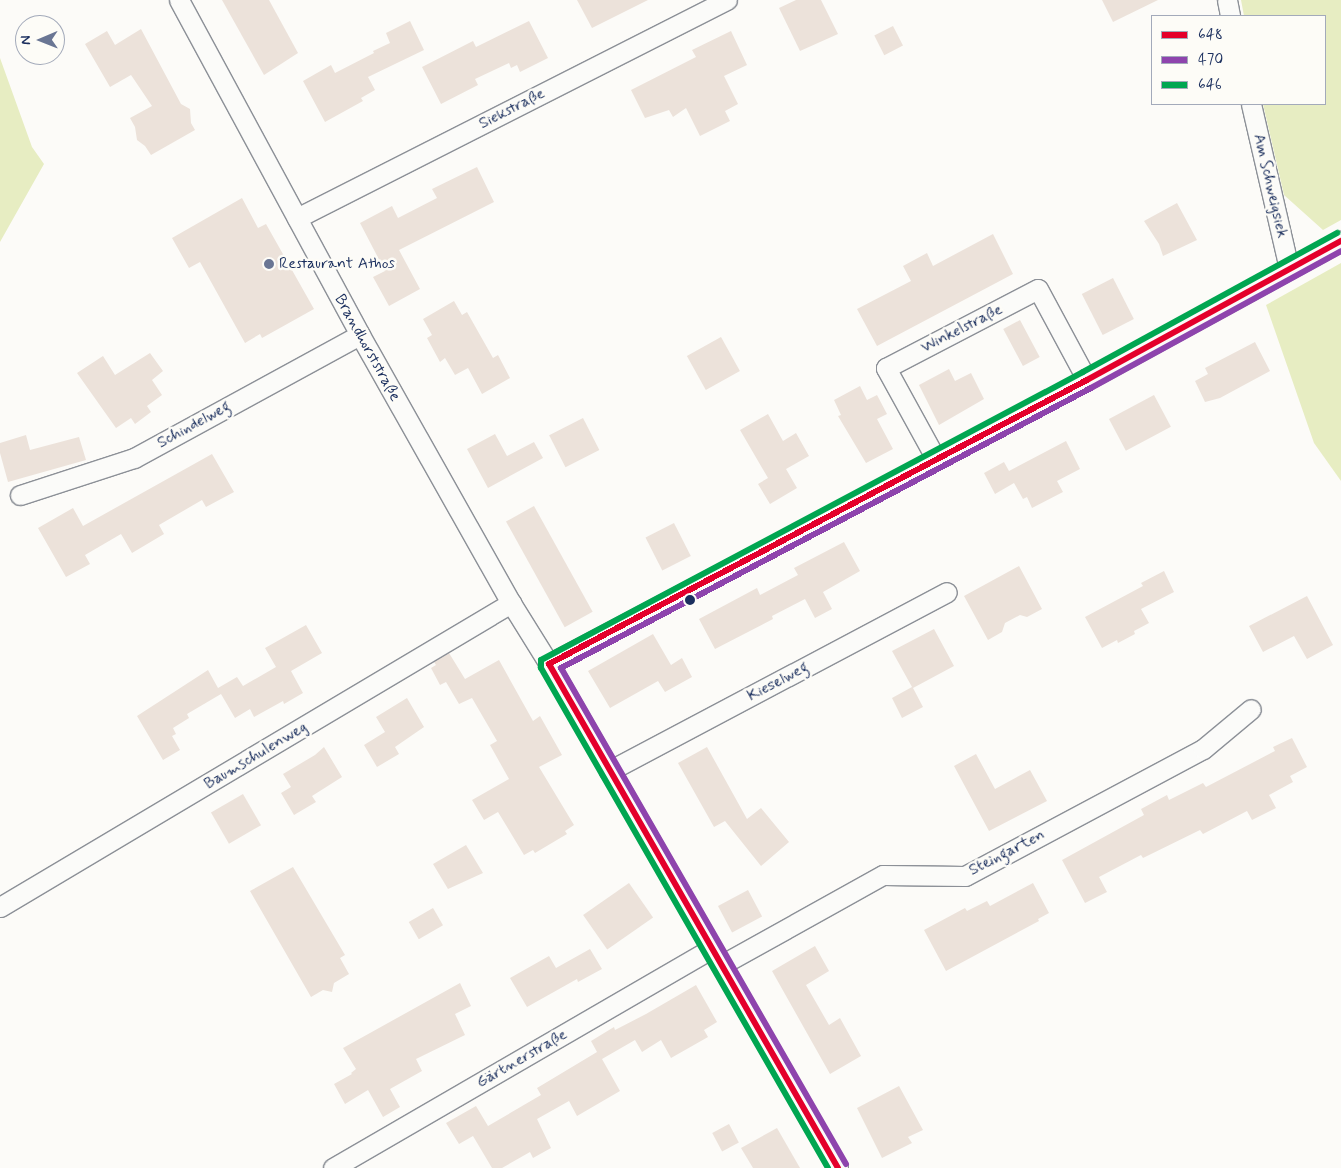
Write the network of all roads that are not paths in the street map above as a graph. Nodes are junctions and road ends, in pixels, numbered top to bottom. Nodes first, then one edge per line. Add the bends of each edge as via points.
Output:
1 (180, 0) edge
2 (727, 0) edge
3 (1227, 0) edge
4 (1230, 15) edge
5 (1250, 105) edge
6 (297, 218) junction
7 (1341, 241) edge
8 (1289, 269) junction
9 (360, 335) junction
10 (1087, 380) junction
11 (936, 459) junction
12 (20, 495) dead end
13 (947, 592) dead end
14 (511, 604) junction
15 (549, 664) junction
16 (1251, 709) dead end
17 (610, 771) junction
18 (0, 908) edge
19 (716, 957) junction
20 (333, 1168) edge
21 (838, 1168) edge

1 - 6 street, Brandhorststraße
2 - 6 street, Siekstraße
3 - 4 street
5 - 8 street, Am Schweigsiek
6 - 9 street, Brandhorststraße
7 - 8 street
8 - 10 street
9 - 12 street, Schindelweg via 134,458
9 - 14 street, Brandhorststraße
10 - 11 street
10 - 11 street, Winkelstraße via 1038,289 886,368
11 - 15 street
13 - 17 street, Kieselweg
14 - 15 street, Brandhorststraße
14 - 18 street, Baumschulenweg
15 - 17 street, Brandhorststraße
16 - 19 street, Steingarten via 1203,749 965,876 882,875
17 - 19 street, Brandhorststraße
19 - 20 street, Gärtnerstraße
19 - 21 street, Brandhorststraße

